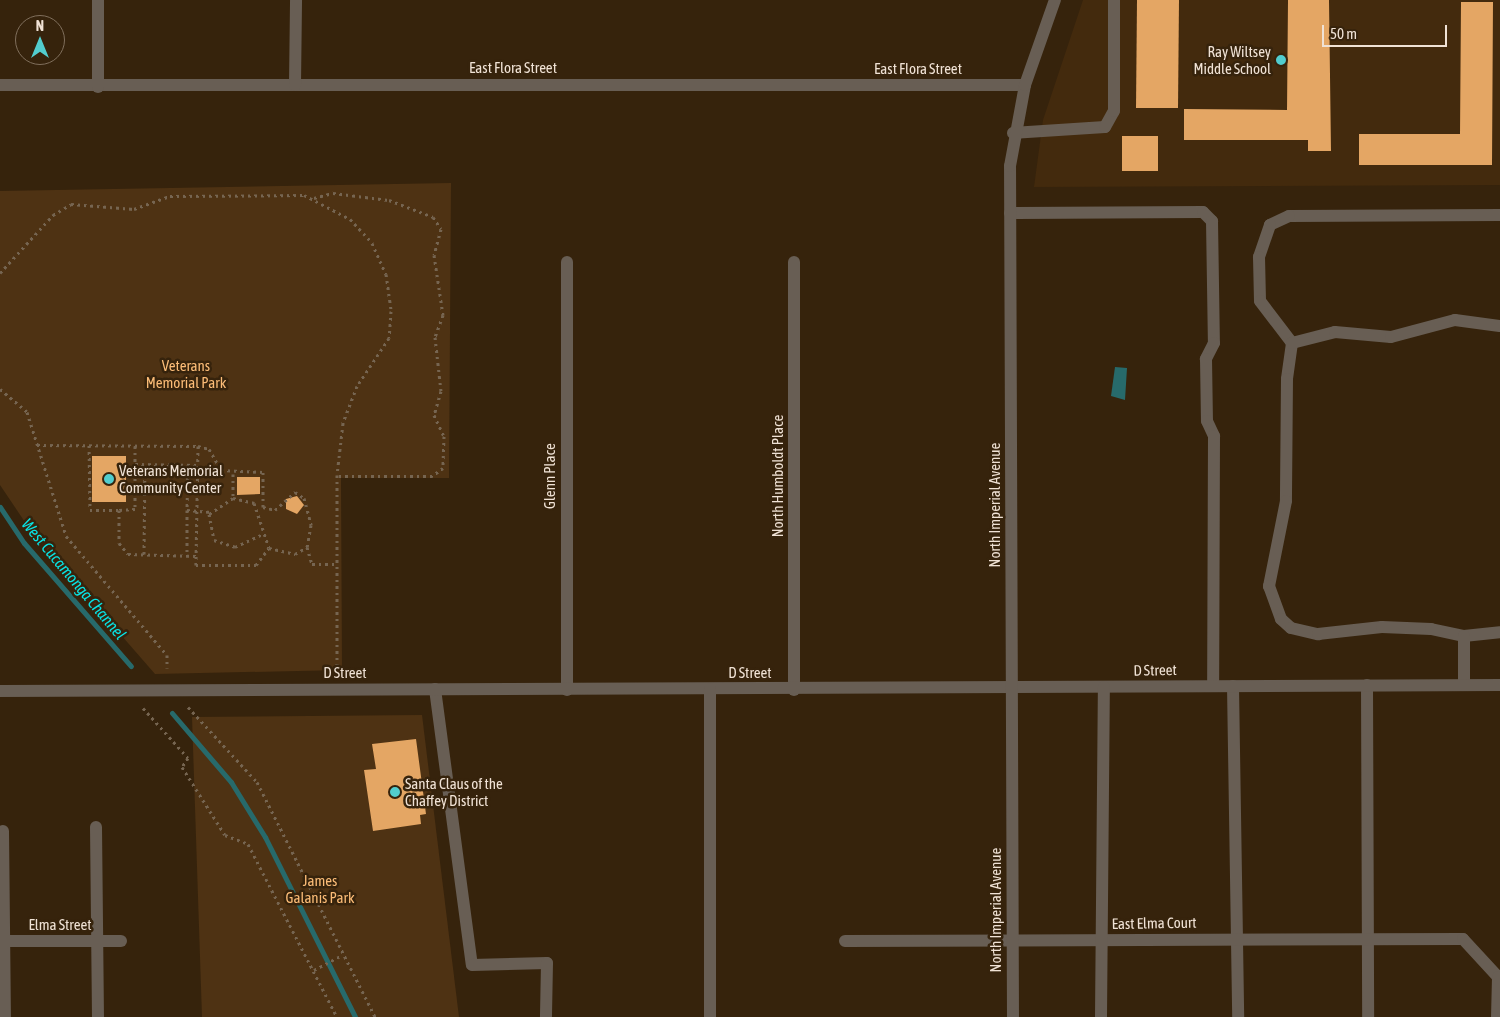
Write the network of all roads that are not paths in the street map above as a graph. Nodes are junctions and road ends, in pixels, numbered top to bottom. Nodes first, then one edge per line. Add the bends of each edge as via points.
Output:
1 (98, 0) edge
2 (296, 0) edge
3 (1054, 0) edge
4 (1114, 0) edge
5 (0, 85) edge
6 (295, 85) junction
7 (1025, 85) junction
8 (98, 87) junction
9 (1013, 133) junction
10 (1010, 213) junction
11 (1500, 215) edge
12 (567, 262) dead end
13 (794, 262) dead end
14 (1500, 326) edge
15 (1292, 343) junction
16 (1500, 632) edge
17 (1464, 636) junction
18 (1366, 685) junction
19 (1464, 685) junction
20 (1500, 685) edge
21 (1213, 686) junction
22 (1233, 686) junction
23 (1104, 687) junction
24 (1011, 688) junction
25 (435, 689) junction
26 (710, 689) junction
27 (567, 690) junction
28 (794, 690) junction
29 (0, 691) edge
30 (96, 828) dead end
31 (3, 830) dead end
32 (1238, 938) junction
33 (1369, 939) junction
34 (1100, 940) junction
35 (3, 941) edge
36 (97, 941) junction
37 (121, 941) dead end
38 (845, 941) dead end
39 (1013, 941) junction
40 (5, 1017) edge
41 (98, 1017) edge
42 (546, 1017) edge
43 (710, 1017) edge
44 (1013, 1017) edge
45 (1101, 1017) edge
46 (1238, 1017) edge
47 (1368, 1017) edge
48 (1497, 1017) edge

1 - 8 street
2 - 6 street
3 - 7 street, North Imperial Avenue
4 - 9 street via 1114,110 1105,127
5 - 8 street, East Flora Street
6 - 7 street, East Flora Street
6 - 8 street, East Flora Street
7 - 9 street, North Imperial Avenue
9 - 10 street, North Imperial Avenue
10 - 21 street via 1202,212 1212,221 1214,343 1206,368 1207,421 1214,436
10 - 24 street, North Imperial Avenue
11 - 15 street via 1280,218 1270,225 1261,245 1260,301
12 - 27 street, Glenn Place
13 - 28 street, North Humboldt Place
14 - 15 street via 1454,320 1392,337 1335,332
15 - 17 street via 1287,379 1286,501 1269,578 1274,608 1291,628 1305,633 1404,627
16 - 17 street
17 - 19 street
18 - 19 street, D Street
18 - 22 street, D Street
18 - 33 street
19 - 20 street, D Street
21 - 22 street, D Street
21 - 23 street, D Street
22 - 32 street
23 - 24 street, D Street
23 - 34 street
24 - 28 street, D Street
24 - 39 street, North Imperial Avenue
25 - 27 street, D Street
25 - 29 street, D Street
25 - 42 street via 472,965 547,964
26 - 27 street, D Street
26 - 28 street, D Street
26 - 43 street
30 - 36 street
31 - 35 street
32 - 33 street, East Elma Court
32 - 34 street, East Elma Court
32 - 46 street
33 - 47 street
33 - 48 street, East Elma Court via 1463,939 1498,977
34 - 39 street, East Elma Court
34 - 45 street
35 - 36 street, Elma Street
35 - 40 street
36 - 37 street, Elma Street
36 - 41 street
38 - 39 street, East Elma Court
39 - 44 street, North Imperial Avenue

